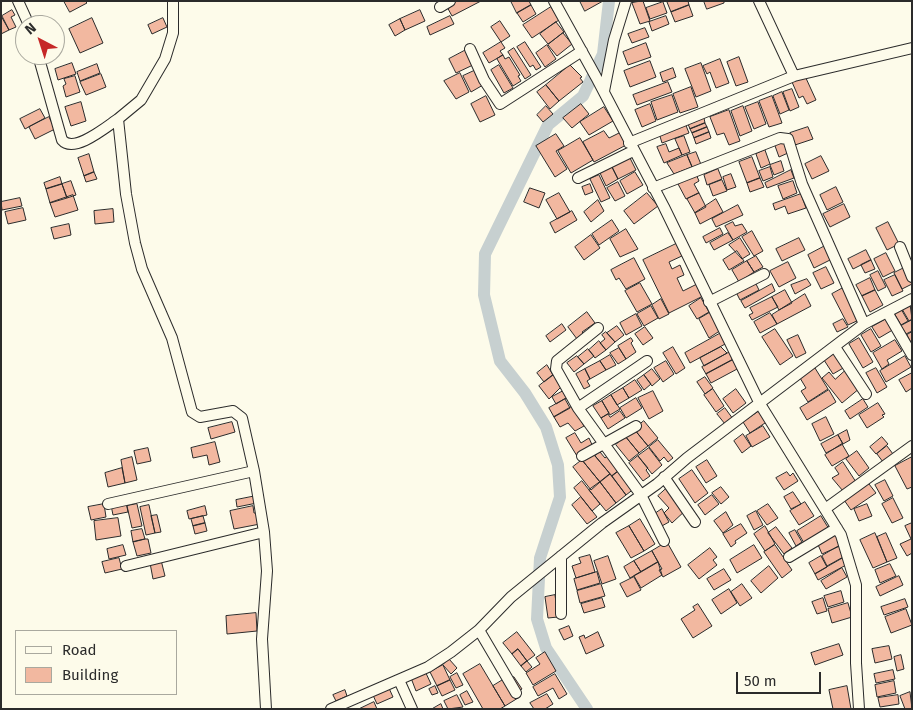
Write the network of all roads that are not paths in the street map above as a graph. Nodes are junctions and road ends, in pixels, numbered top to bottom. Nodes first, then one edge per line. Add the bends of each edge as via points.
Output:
1 (18, 1) edge
2 (173, 1) edge
3 (450, 1) edge
4 (554, 1) edge
5 (626, 1) edge
6 (759, 1) edge
7 (440, 7) dead end
8 (24, 15) edge
9 (470, 49) dead end
10 (909, 50) edge
11 (584, 55) junction
12 (912, 61) edge
13 (41, 65) edge
14 (794, 76) junction
15 (604, 91) junction
16 (118, 119) junction
17 (631, 147) junction
18 (578, 178) dead end
19 (653, 188) junction
20 (900, 247) dead end
21 (764, 274) dead end
22 (912, 277) edge
23 (912, 300) edge
24 (709, 302) junction
25 (887, 312) junction
26 (864, 324) junction
27 (598, 328) dead end
28 (834, 346) junction
29 (912, 355) edge
30 (647, 361) dead end
31 (866, 394) dead end
32 (760, 404) junction
33 (578, 408) junction
34 (636, 426) dead end
35 (604, 446) junction
36 (912, 446) edge
37 (582, 456) dead end
38 (254, 471) junction
39 (664, 477) junction
40 (641, 496) junction
41 (108, 504) dead end
42 (825, 509) junction
43 (695, 522) dead end
44 (837, 528) junction
45 (264, 532) junction
46 (664, 541) dead end
47 (560, 556) junction
48 (789, 557) dead end
49 (126, 566) dead end
50 (562, 614) dead end
51 (479, 630) junction
52 (399, 680) junction
53 (516, 693) dead end
54 (266, 709) edge
55 (331, 709) edge
56 (412, 709) edge
57 (859, 709) edge

1 - 8 street
2 - 16 street via 173,33 165,59 141,100
3 - 7 street
4 - 11 street
5 - 15 street
6 - 14 street
9 - 11 street via 484,80 500,104
10 - 12 street
10 - 14 street
11 - 15 street
13 - 16 street via 65,144 72,145 96,135
14 - 17 street
15 - 17 street
16 - 38 street via 135,243 142,269 172,338 188,404 200,417 224,411 237,413 242,418
17 - 18 street
17 - 19 street
19 - 24 street
19 - 26 street via 780,138 788,139 802,184
20 - 22 street
21 - 24 street
23 - 25 street
24 - 32 street
25 - 26 street
25 - 29 street
26 - 28 street
27 - 33 street via 555,363
28 - 31 street
28 - 32 street
30 - 33 street
32 - 39 street
32 - 42 street
33 - 35 street
34 - 35 street
35 - 37 street
35 - 40 street
36 - 42 street
38 - 41 street
38 - 45 street
39 - 40 street
39 - 43 street
40 - 46 street
40 - 47 street
42 - 44 street
44 - 48 street
44 - 57 street via 851,561 856,585
45 - 49 street
45 - 54 street via 267,571 262,639
47 - 50 street
47 - 51 street via 511,597
51 - 52 street via 428,667
51 - 53 street
52 - 55 street
52 - 56 street

